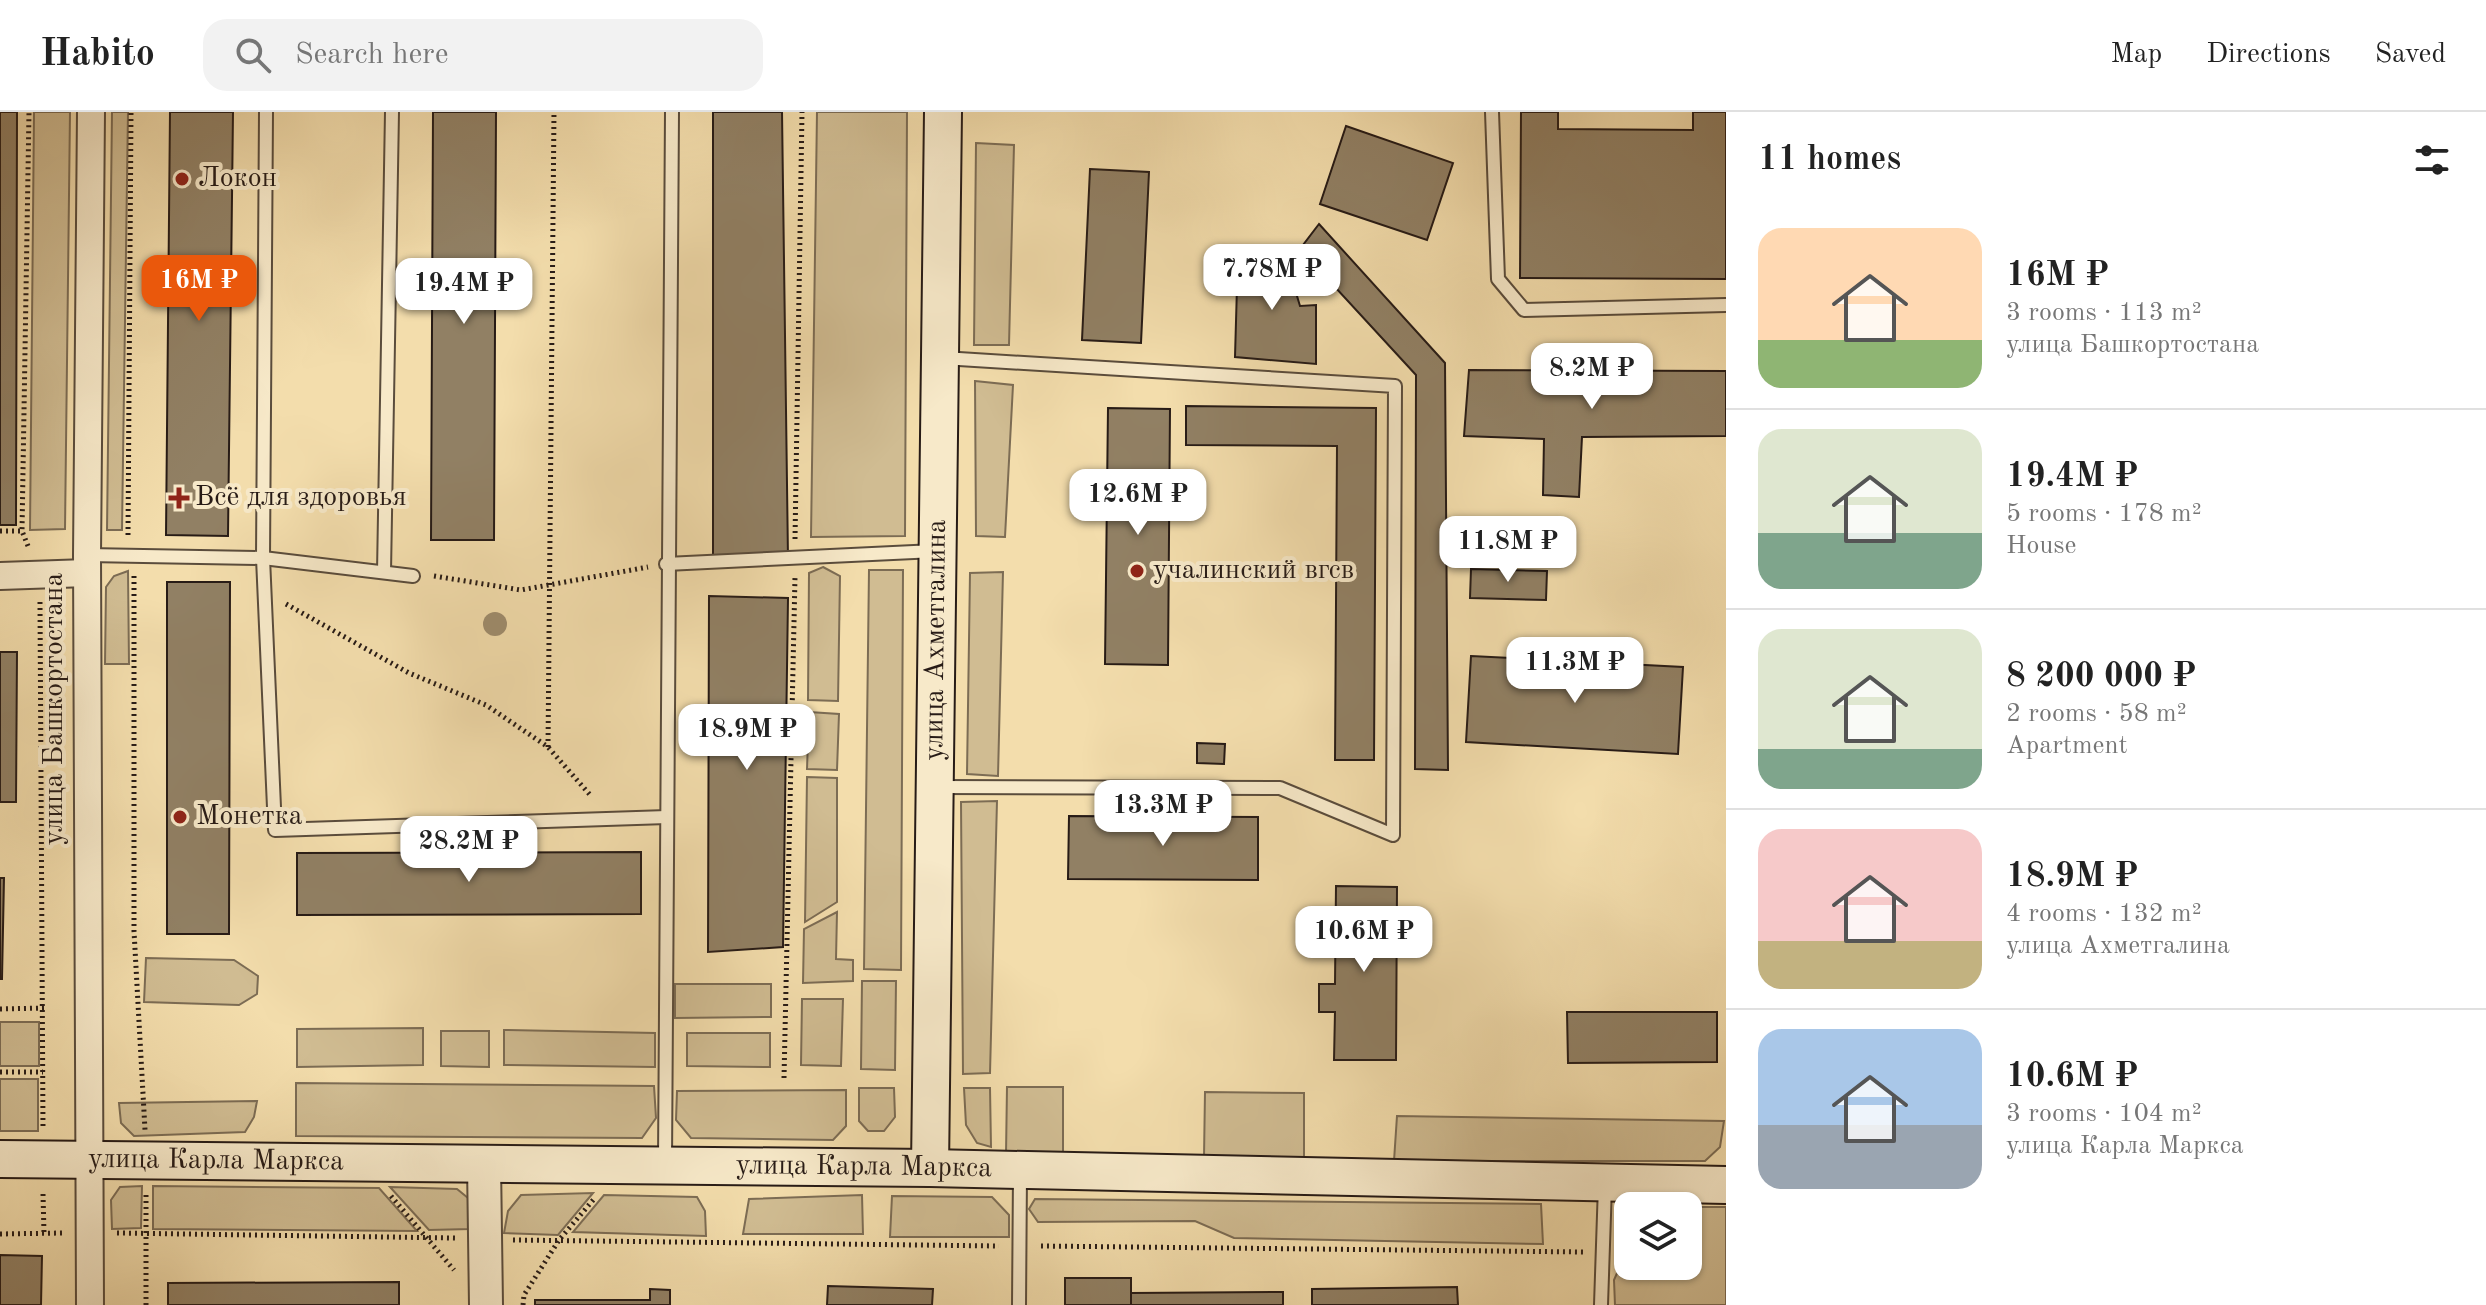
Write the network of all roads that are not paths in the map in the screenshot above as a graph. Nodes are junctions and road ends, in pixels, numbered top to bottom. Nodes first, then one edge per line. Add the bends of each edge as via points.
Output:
1 (91, 112) edge
2 (266, 112) edge
3 (392, 112) edge
4 (672, 112) edge
5 (943, 112) edge
6 (1492, 112) edge
7 (1726, 305) edge
8 (942, 358) junction
9 (941, 551) junction
10 (263, 558) junction
11 (87, 564) junction
12 (666, 564) junction
13 (384, 572) junction
14 (0, 576) edge
15 (413, 576) road end
16 (935, 787) junction
17 (667, 817) junction
18 (0, 1159) edge
19 (87, 1160) junction
20 (484, 1164) junction
21 (665, 1167) junction
22 (930, 1168) junction
23 (1020, 1171) junction
24 (1605, 1185) junction
25 (1726, 1185) edge
26 (90, 1305) edge
27 (486, 1305) edge
28 (1019, 1305) edge
29 (1601, 1305) edge

1 - 11 street, улица Башкортостана
2 - 10 lane
3 - 13 lane
4 - 12 lane
5 - 8 main road, улица Ахметгалина
6 - 7 lane via 1498,279 1524,310
8 - 9 main road, улица Ахметгалина
8 - 16 lane via 1395,386 1393,835 1280,788
9 - 12 lane
9 - 16 main road, улица Ахметгалина
10 - 11 lane via 133,556
10 - 13 lane
10 - 17 lane via 275,830
11 - 14 street via 39,575
11 - 19 street, улица Башкортостана
12 - 17 lane
13 - 15 lane
16 - 22 main road, улица Ахметгалина
17 - 21 lane
18 - 19 main road, улица Карла Маркса
19 - 20 main road, улица Карла Маркса
19 - 26 street, улица Башкортостана
20 - 21 main road, улица Карла Маркса
20 - 27 street
21 - 22 main road, улица Карла Маркса
22 - 23 main road, улица Карла Маркса
23 - 24 main road, улица Карла Маркса
23 - 28 lane
24 - 25 main road, улица Карла Маркса
24 - 29 lane

